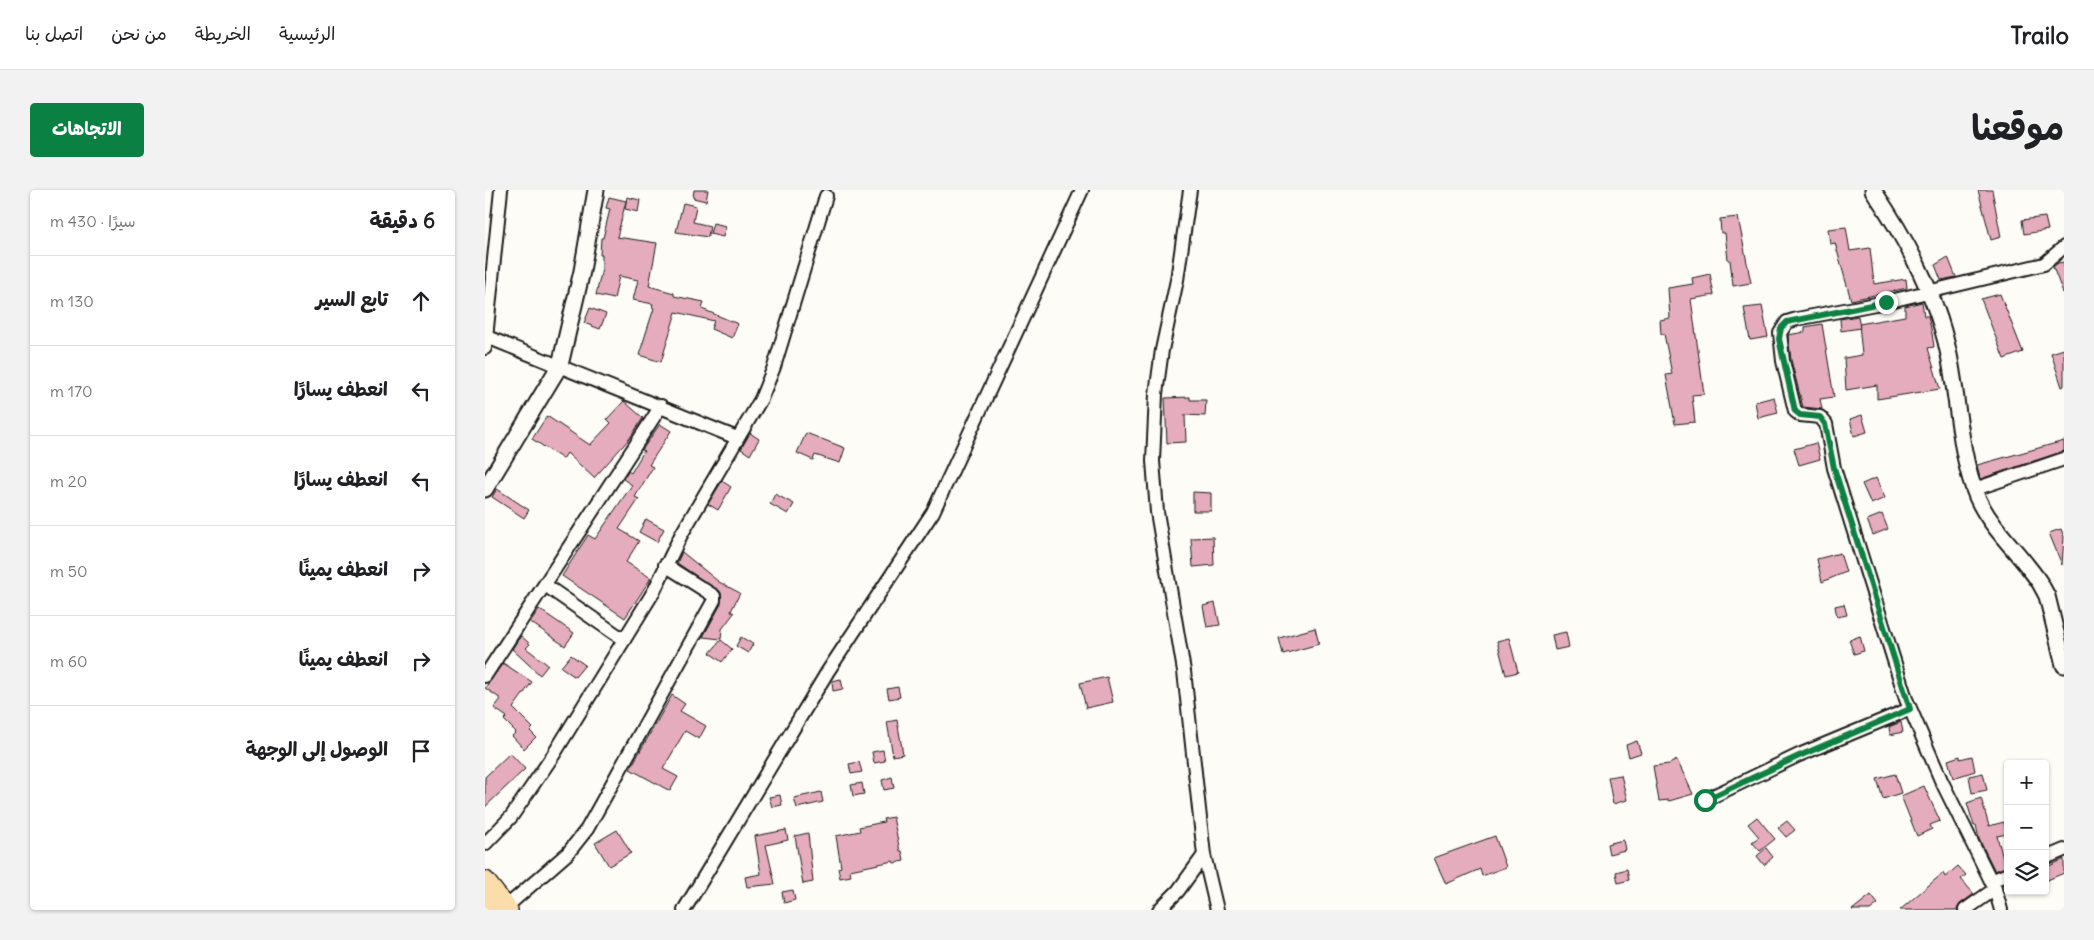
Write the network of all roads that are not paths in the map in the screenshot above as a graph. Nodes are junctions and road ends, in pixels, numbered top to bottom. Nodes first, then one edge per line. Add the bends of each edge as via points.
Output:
1 (501, 190) edge
2 (596, 190) edge
3 (1082, 190) edge
4 (1190, 190) edge
5 (1873, 190) edge
6 (826, 196) dead end
7 (2064, 247) edge
8 (1928, 290) junction
9 (486, 342) edge
10 (560, 365) junction
11 (661, 406) junction
12 (737, 438) junction
13 (2064, 459) edge
14 (485, 489) edge
15 (1975, 489) junction
16 (665, 565) junction
17 (545, 585) junction
18 (624, 640) junction
19 (2064, 665) edge
20 (485, 676) edge
21 (1910, 709) junction
22 (1705, 800) dead end
23 (485, 844) edge
24 (2064, 850) edge
25 (1203, 856) junction
26 (2049, 856) edge
27 (2004, 877) edge
28 (485, 881) edge
29 (1993, 885) junction
30 (485, 904) edge
31 (501, 909) edge
32 (684, 910) edge
33 (1159, 910) edge
34 (1217, 910) edge
35 (1965, 910) edge
36 (2001, 910) edge

1 - 9 street
2 - 10 street via 582,271
3 - 32 street via 933,512 828,670
4 - 25 street via 1177,280 1162,350 1153,461 1157,512 1184,671
5 - 8 street
6 - 12 street via 774,367 761,399
7 - 8 street via 2044,264
8 - 15 street via 1949,354 1963,446
8 - 21 street via 1787,322 1781,328 1779,339 1795,411 1800,415 1820,417 1825,424 1834,468
9 - 10 street
10 - 11 street
10 - 14 street
11 - 12 street
11 - 17 street
12 - 16 street
13 - 15 street
15 - 19 street via 1987,514 2047,596
16 - 18 street via 654,591
16 - 31 street via 715,599 587,830 568,853
17 - 18 street
17 - 20 street
18 - 23 street via 529,793
21 - 22 street
21 - 29 street
24 - 26 street
25 - 33 street via 1178,891
25 - 34 street
27 - 29 street
28 - 31 main road
29 - 35 street
29 - 36 street
30 - 31 main road

